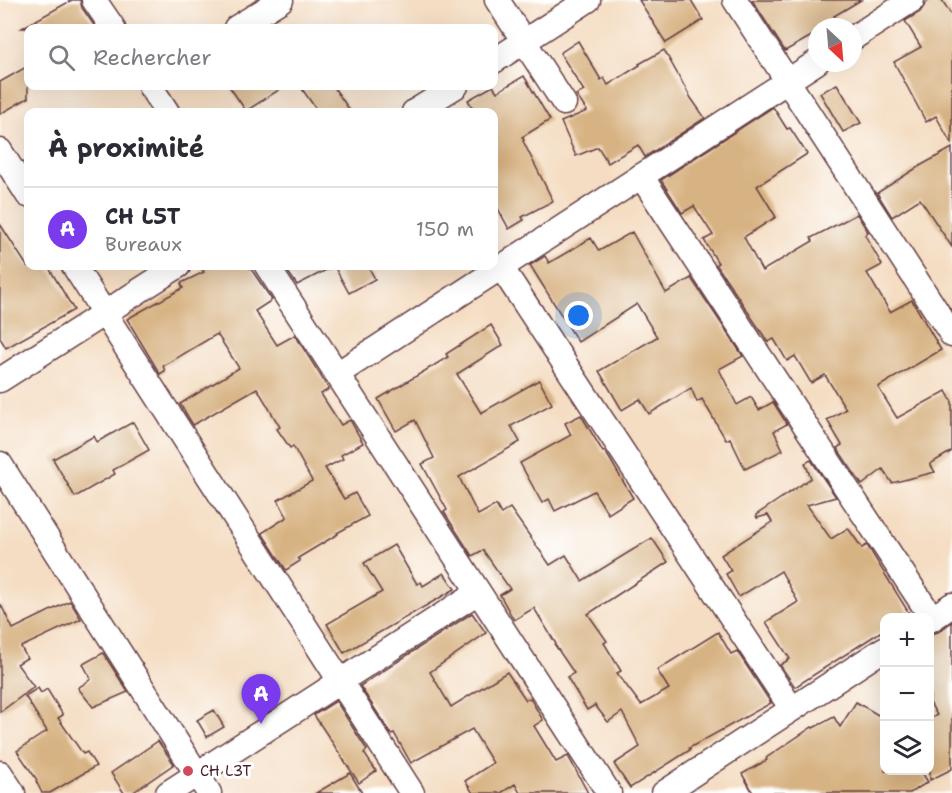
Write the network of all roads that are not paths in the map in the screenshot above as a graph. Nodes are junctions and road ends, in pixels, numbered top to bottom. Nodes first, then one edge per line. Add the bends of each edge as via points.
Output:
1 (94, 0) edge
2 (281, 0) edge
3 (497, 0) edge
4 (588, 0) edge
5 (735, 0) edge
6 (912, 0) edge
7 (110, 24) edge
8 (243, 24) edge
9 (862, 32) edge
10 (524, 41) junction
11 (498, 58) edge
12 (808, 68) edge
13 (788, 80) junction
14 (153, 90) edge
15 (450, 90) edge
16 (564, 103) dead end
17 (165, 108) edge
18 (420, 108) edge
19 (0, 151) edge
20 (641, 176) junction
21 (24, 189) edge
22 (501, 267) junction
23 (498, 269) edge
24 (77, 270) edge
25 (172, 270) edge
26 (270, 270) edge
27 (496, 270) edge
28 (104, 313) junction
29 (952, 335) edge
30 (337, 374) junction
31 (0, 380) edge
32 (0, 464) edge
33 (478, 592) junction
34 (938, 614) edge
35 (880, 652) edge
36 (340, 682) junction
37 (792, 709) junction
38 (0, 773) edge
39 (203, 784) edge
40 (13, 793) edge
41 (168, 793) edge
42 (412, 793) edge
43 (609, 793) edge
44 (664, 793) edge

1 - 7 street
2 - 8 street
3 - 10 street
4 - 10 street
5 - 13 street
6 - 9 street
10 - 11 street
10 - 16 street
12 - 13 street
13 - 20 street
13 - 29 street
14 - 17 street
15 - 18 street
19 - 21 street
20 - 22 street
20 - 34 street
22 - 23 street
22 - 37 street
24 - 28 street
25 - 28 street
26 - 30 street
27 - 30 street
28 - 31 street
28 - 36 street
30 - 33 street
32 - 39 street
33 - 36 street
33 - 43 street
35 - 37 street
36 - 39 street
36 - 42 street
37 - 44 street
38 - 40 street
39 - 41 street

